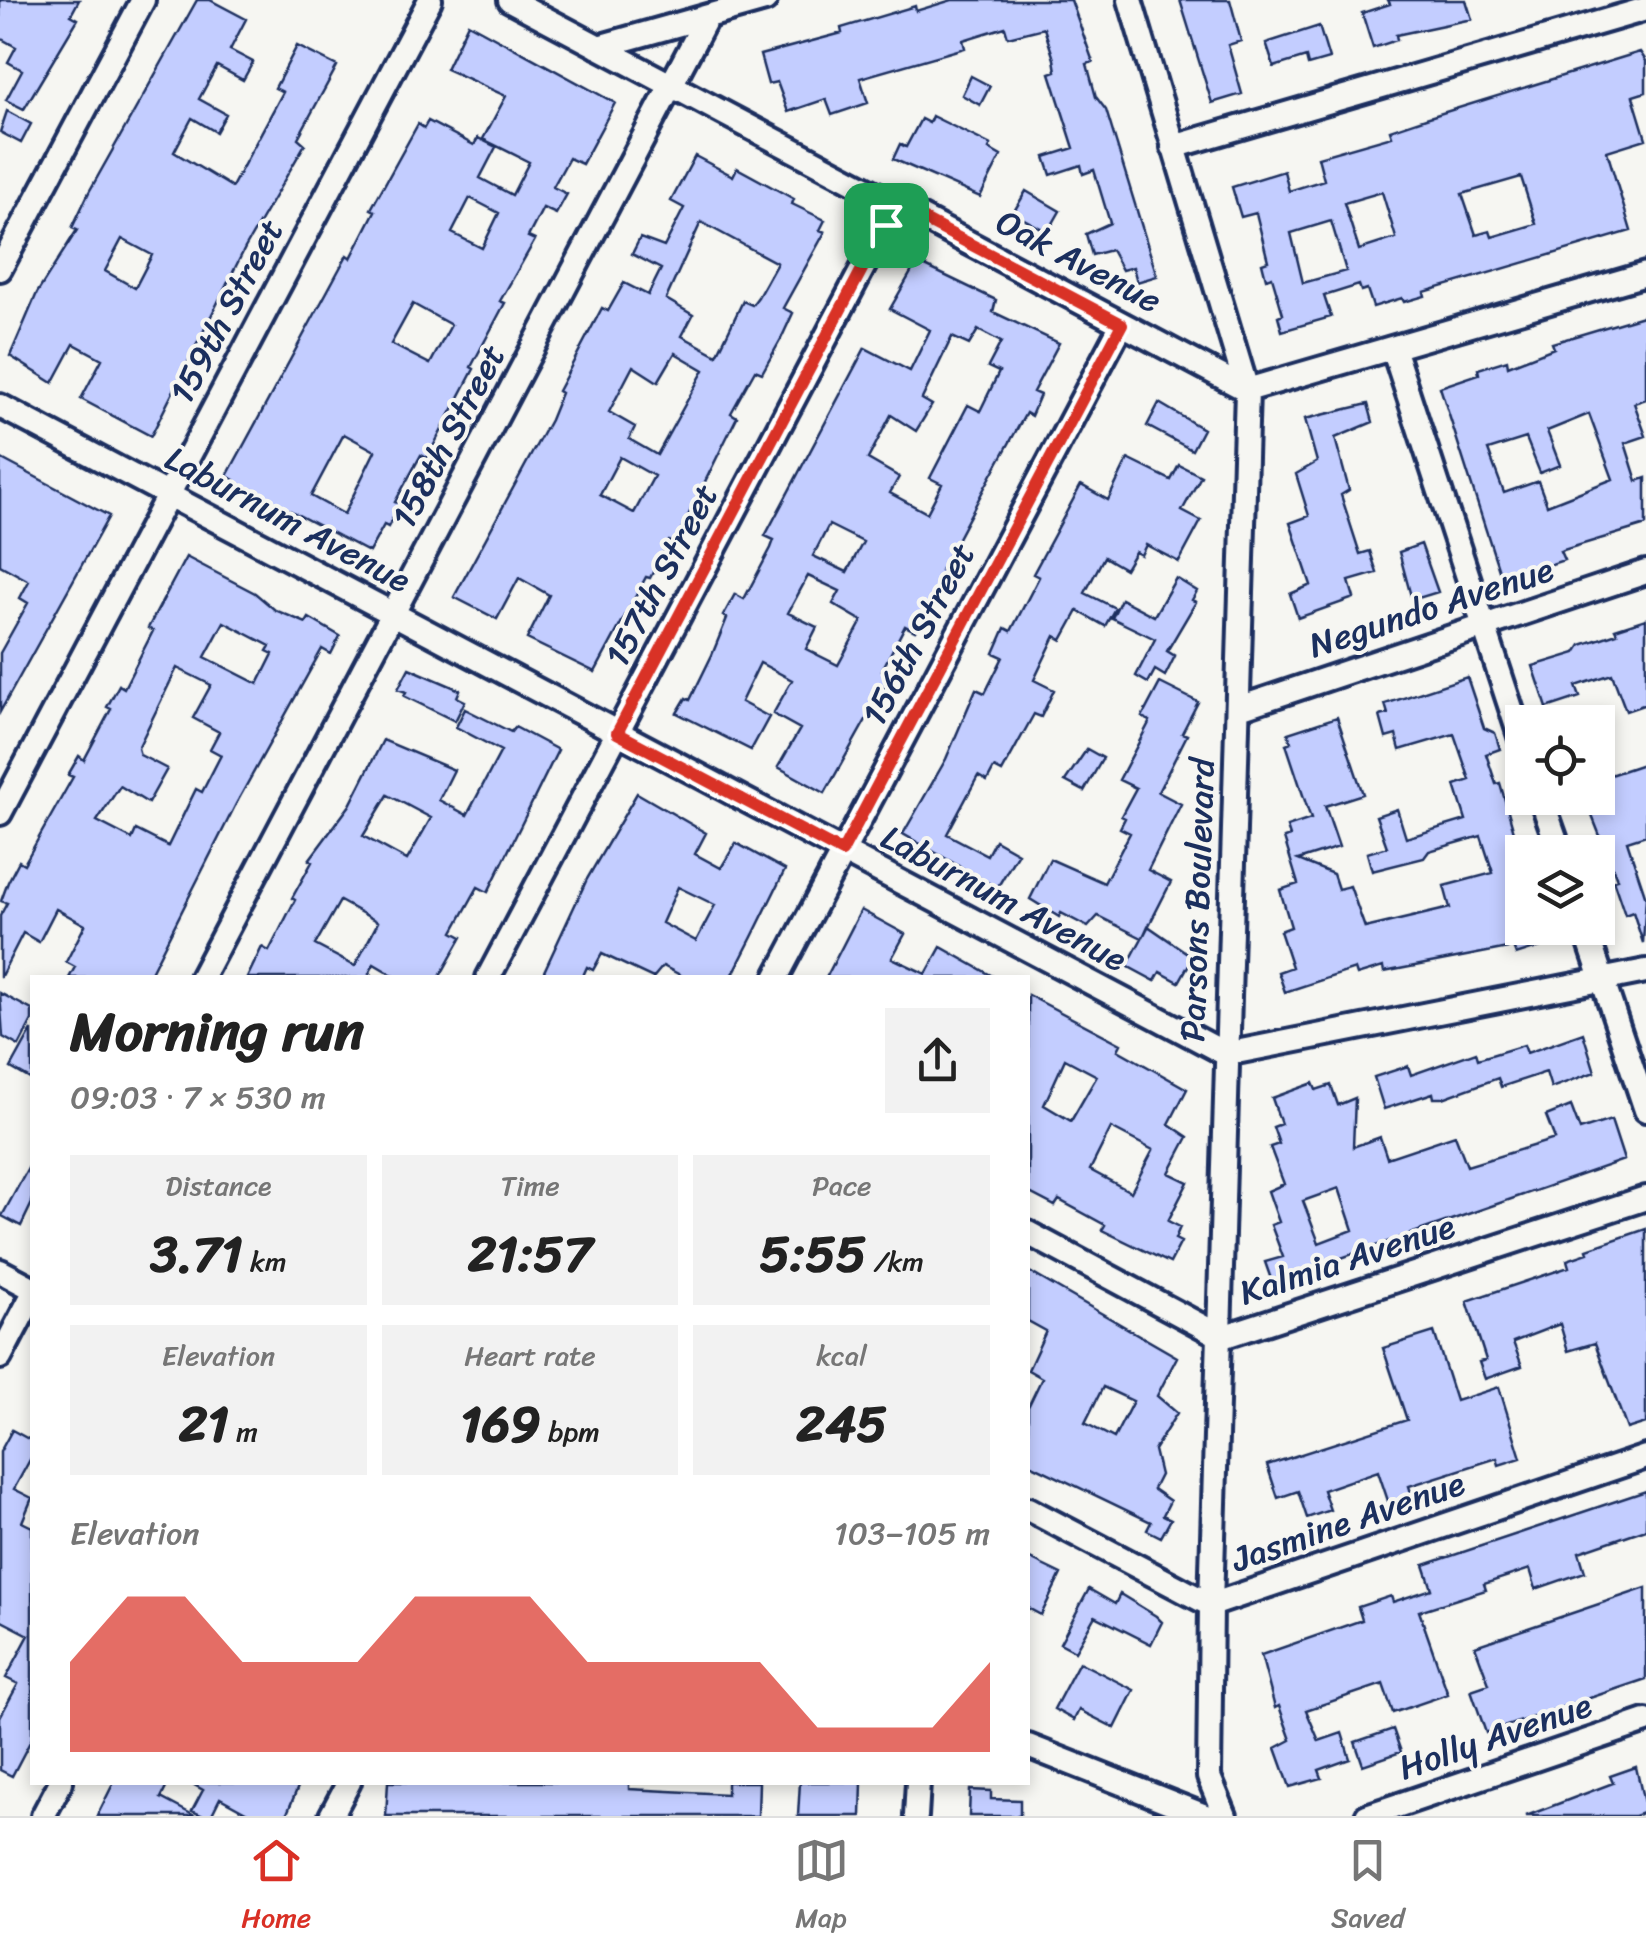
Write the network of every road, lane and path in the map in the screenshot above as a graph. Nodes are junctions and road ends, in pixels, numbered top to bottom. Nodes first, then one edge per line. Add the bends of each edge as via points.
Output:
1 (143, 0) edge
2 (430, 0) edge
3 (510, 0) edge
4 (765, 0) edge
5 (1130, 0) edge
6 (1646, 8) edge
7 (707, 17) junction
8 (598, 47) junction
9 (673, 87) junction
10 (1174, 148) junction
11 (896, 205) junction
12 (0, 269) edge
13 (1646, 274) edge
14 (1122, 324) junction
15 (1393, 348) junction
16 (1247, 390) junction
17 (0, 406) edge
18 (168, 495) junction
19 (1646, 572) edge
20 (394, 615) junction
21 (1484, 626) junction
22 (1510, 705) edge
23 (1239, 708) junction
24 (617, 733) junction
25 (0, 813) edge
26 (842, 852) junction
27 (1591, 945) edge
28 (1646, 971) edge
29 (203, 975) edge
30 (490, 975) edge
31 (778, 975) edge
32 (1602, 979) junction
33 (1226, 1054) junction
34 (1646, 1110) edge
35 (1646, 1198) edge
36 (1030, 1235) edge
37 (0, 1271) edge
38 (30, 1287) edge
39 (30, 1300) edge
40 (1222, 1337) junction
41 (0, 1358) edge
42 (1646, 1456) edge
43 (1030, 1510) edge
44 (1211, 1605) junction
45 (1646, 1722) edge
46 (1030, 1747) edge
47 (60, 1785) edge
48 (348, 1785) edge
49 (918, 1785) edge
50 (44, 1816) edge
51 (332, 1816) edge
52 (916, 1816) edge
53 (1205, 1816) edge
54 (1225, 1816) edge
55 (1367, 1816) edge

1 - 12 street
2 - 18 street, 159th Street
3 - 8 street, Oak Avenue
4 - 7 street
5 - 10 street, Parsons Boulevard
6 - 10 street
7 - 8 street
7 - 9 street, 158th Street
8 - 9 street, Oak Avenue
9 - 11 street, Oak Avenue
9 - 20 street, 158th Street
10 - 16 street, Parsons Boulevard
11 - 14 street, Oak Avenue
11 - 24 street, 157th Street
13 - 15 street
14 - 16 street, Oak Avenue
14 - 26 street, 156th Street
15 - 16 street
15 - 21 street
16 - 23 street, Parsons Boulevard
17 - 18 street, Laburnum Avenue
18 - 20 street, Laburnum Avenue
18 - 25 street, 159th Street
19 - 21 street, Negundo Avenue
20 - 24 street, Laburnum Avenue
20 - 29 street, 158th Street
21 - 22 street
21 - 23 street, Negundo Avenue
23 - 33 street, Parsons Boulevard
24 - 26 street, Laburnum Avenue
24 - 30 street, 157th Street
26 - 31 street, 156th Street
26 - 33 street, Laburnum Avenue
27 - 32 street
28 - 32 street
32 - 33 street
32 - 34 street
33 - 40 street, Parsons Boulevard
35 - 40 street, Kalmia Avenue
36 - 40 street, Kalmia Avenue
37 - 38 street
39 - 41 street
40 - 44 street, Parsons Boulevard
42 - 44 street, Jasmine Avenue
43 - 44 street, Jasmine Avenue
44 - 54 street, Parsons Boulevard via 1209,1777
45 - 55 street, Holly Avenue
46 - 53 street
47 - 50 street
48 - 51 street
49 - 52 street

